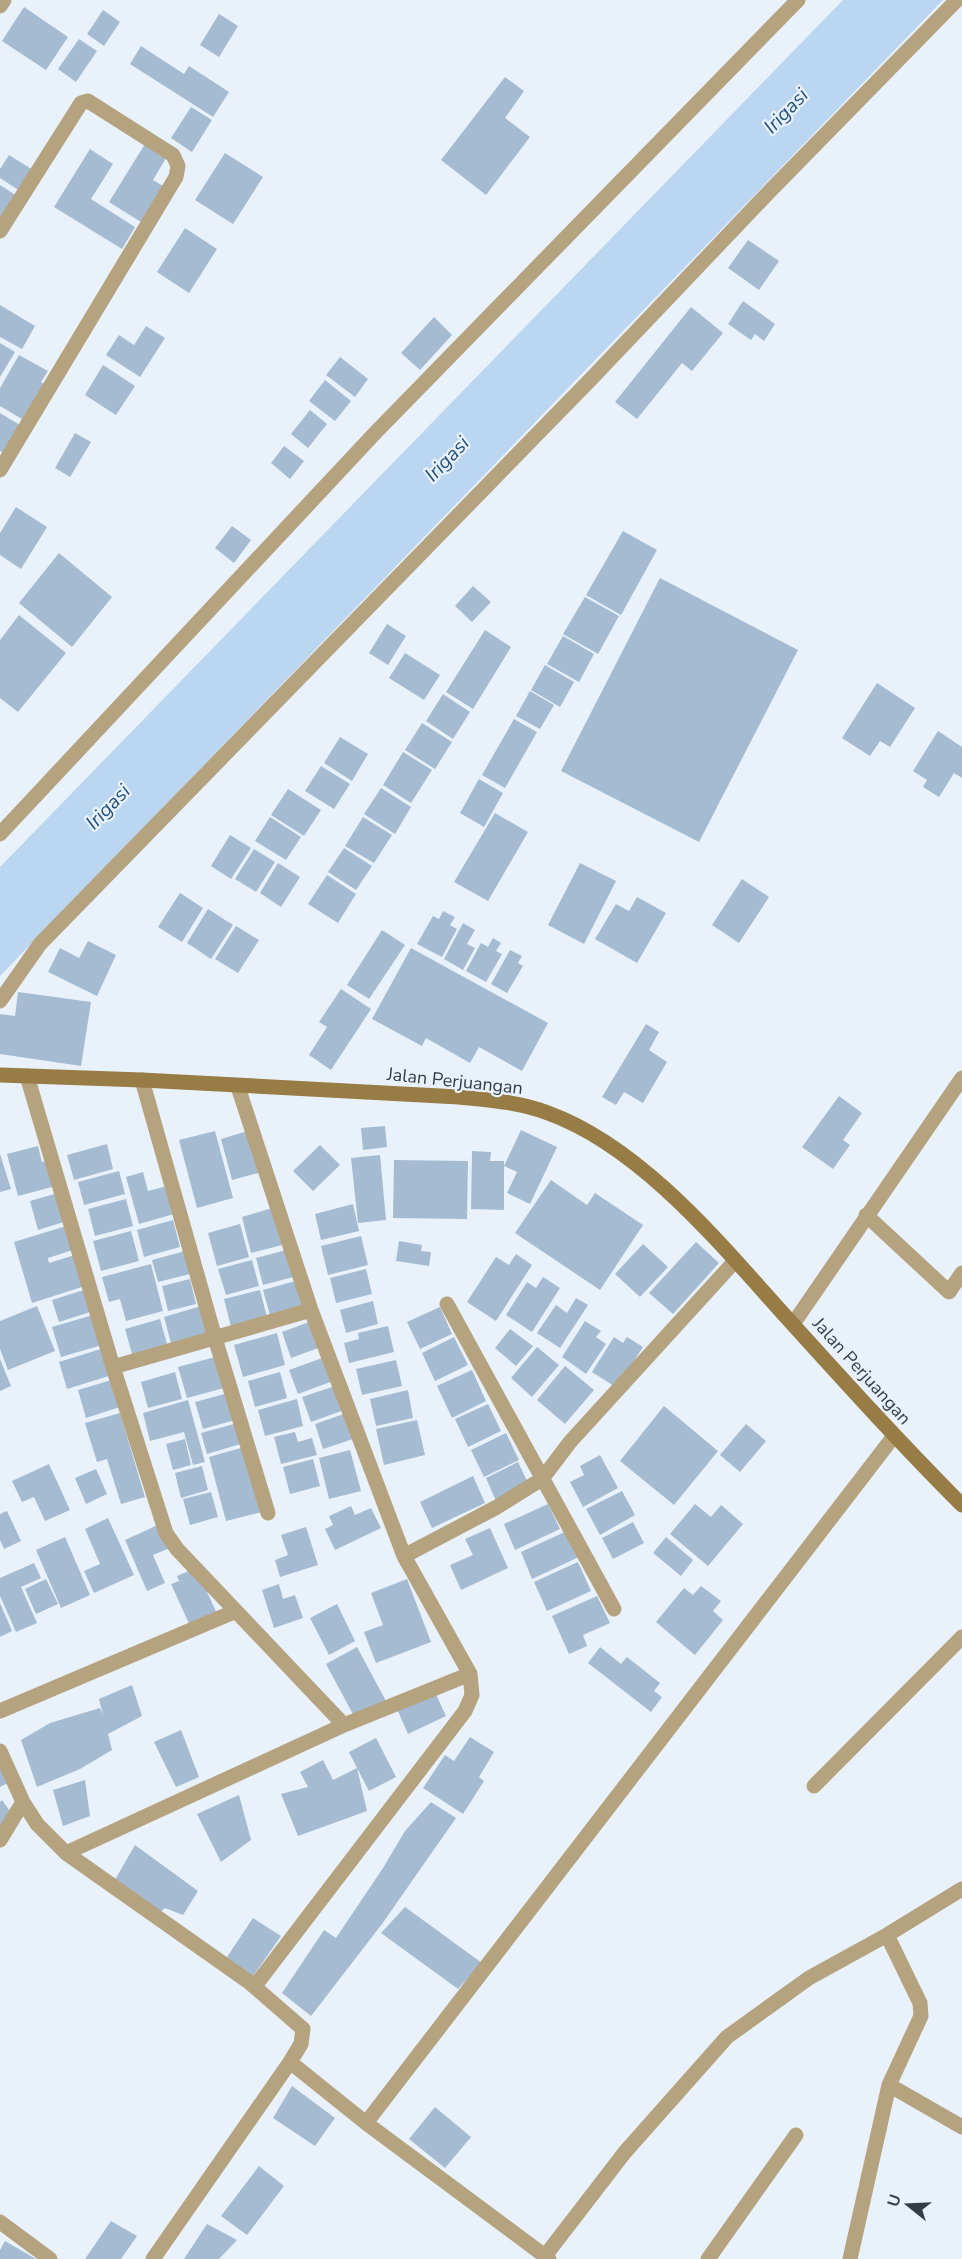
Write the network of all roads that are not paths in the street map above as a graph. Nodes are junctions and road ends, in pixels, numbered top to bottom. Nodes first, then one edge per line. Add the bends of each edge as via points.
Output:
1 (4, 0) edge
2 (798, 0) edge
3 (957, 0) edge
4 (0, 6) edge
5 (0, 231) edge
6 (0, 470) edge
7 (0, 834) edge
8 (0, 1001) edge
9 (0, 1075) edge
10 (27, 1076) junction
11 (962, 1078) edge
12 (142, 1080) junction
13 (238, 1086) junction
14 (866, 1215) junction
15 (735, 1261) junction
16 (962, 1273) edge
17 (447, 1304) dead end
18 (311, 1310) junction
19 (793, 1324) junction
20 (215, 1338) junction
21 (113, 1367) junction
22 (894, 1436) junction
23 (542, 1479) junction
24 (962, 1505) edge
25 (268, 1513) dead end
26 (404, 1556) junction
27 (614, 1609) dead end
28 (236, 1611) junction
29 (962, 1637) edge
30 (470, 1674) junction
31 (0, 1711) edge
32 (344, 1725) junction
33 (0, 1751) edge
34 (814, 1786) dead end
35 (23, 1802) junction
36 (0, 1840) edge
37 (66, 1853) junction
38 (962, 1889) edge
39 (887, 1935) junction
40 (255, 1986) junction
41 (290, 2062) junction
42 (889, 2085) junction
43 (366, 2123) junction
44 (962, 2127) edge
45 (796, 2135) dead end
46 (0, 2222) edge
47 (547, 2258) edge
48 (50, 2259) edge
49 (153, 2259) edge
50 (708, 2259) edge
51 (850, 2259) edge

1 - 4 street
2 - 7 street via 376,432
3 - 8 street via 40,944
5 - 6 street via 81,103 88,101 173,155 178,166 176,177
9 - 10 main road, Jalan Perjuangan
10 - 12 main road, Jalan Perjuangan
10 - 21 street
11 - 14 street
12 - 13 main road, Jalan Perjuangan
12 - 20 street
13 - 15 main road, Jalan Perjuangan via 459,1097 548,1112 613,1146 695,1216
13 - 18 street
14 - 16 street via 949,1292
14 - 19 street
15 - 19 main road, Jalan Perjuangan
15 - 23 street via 570,1442
17 - 23 street
18 - 20 street
18 - 26 street
19 - 22 main road, Jalan Perjuangan
20 - 21 street
20 - 25 street
21 - 28 street via 166,1533
22 - 24 main road, Jalan Perjuangan
22 - 43 street
23 - 26 street
23 - 27 street
26 - 30 street
28 - 31 street
28 - 32 street
29 - 34 street
30 - 32 street
30 - 40 street via 472,1695 465,1711
32 - 37 street
33 - 35 street
35 - 36 street
35 - 37 street via 37,1824
37 - 40 street
38 - 39 street
39 - 42 street via 920,2003 921,2016
39 - 47 street via 809,1978 727,2037 625,2152
40 - 41 street via 303,2029 301,2044
41 - 43 street
41 - 49 street
42 - 44 street
42 - 51 street
43 - 47 street
45 - 50 street
46 - 48 street

